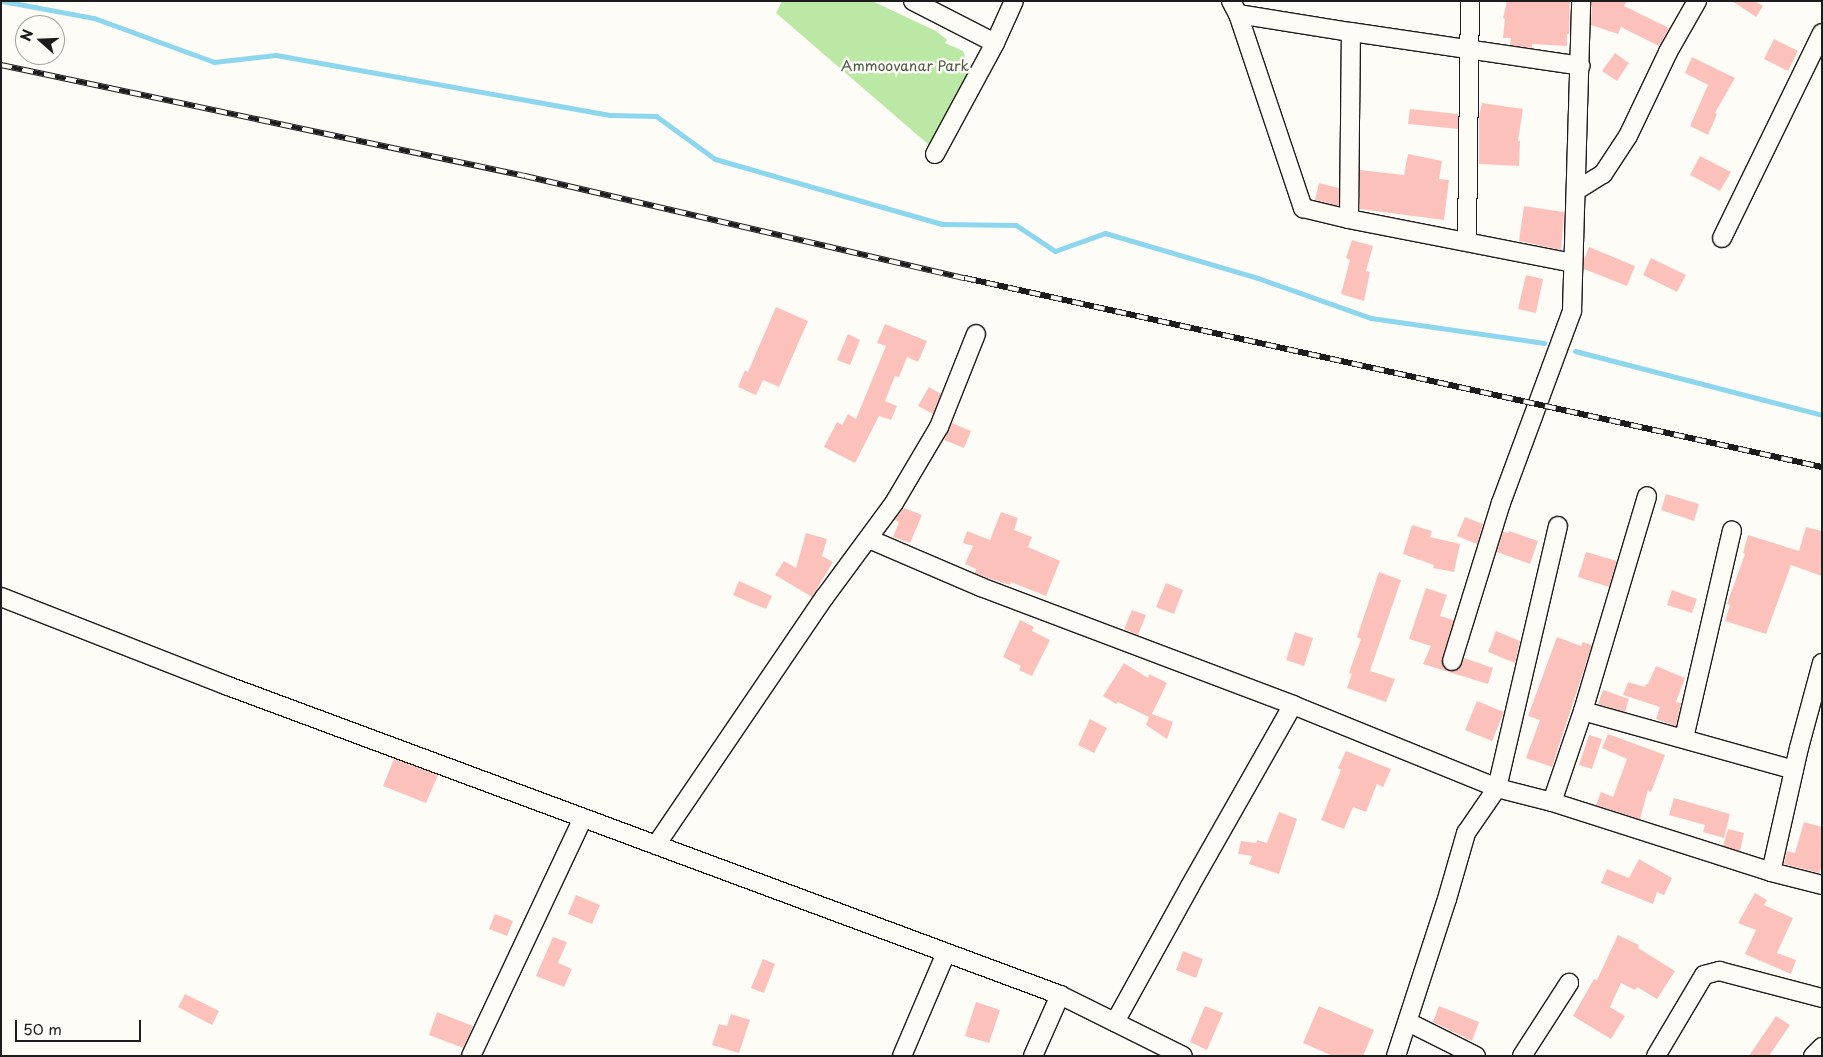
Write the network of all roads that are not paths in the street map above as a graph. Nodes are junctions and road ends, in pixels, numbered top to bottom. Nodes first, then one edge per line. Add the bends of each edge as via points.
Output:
1 (913, 1) edge
2 (1014, 1) edge
3 (1470, 1) edge
4 (1581, 1) edge
5 (1697, 1) edge
6 (1235, 8) edge
7 (1351, 32) junction
8 (1822, 33) edge
9 (995, 43) junction
10 (1470, 49) junction
11 (1580, 66) junction
12 (935, 154) dead end
13 (1577, 190) junction
14 (1348, 219) junction
15 (1722, 238) dead end
16 (1467, 241) junction
17 (1573, 263) junction
18 (976, 334) dead end
19 (1646, 496) dead end
20 (1558, 526) dead end
21 (1732, 530) dead end
22 (869, 539) junction
23 (1, 597) edge
24 (1452, 662) dead end
25 (1822, 663) edge
26 (1293, 706) junction
27 (1583, 712) junction
28 (1684, 738) junction
29 (1794, 770) junction
30 (1497, 788) junction
31 (1552, 802) junction
32 (583, 818) junction
33 (656, 845) junction
34 (1771, 872) junction
35 (1822, 885) edge
36 (946, 953) junction
37 (1568, 982) dead end
38 (1060, 995) junction
39 (1822, 998) edge
40 (1115, 1022) junction
41 (1408, 1022) junction
42 (1822, 1047) edge
43 (471, 1056) edge
44 (902, 1056) edge
45 (1033, 1056) edge
46 (1183, 1056) edge
47 (1396, 1056) edge
48 (1476, 1056) edge
49 (1522, 1056) edge
50 (1656, 1056) edge
51 (1813, 1056) edge

1 - 9 street
2 - 9 street
3 - 10 street
4 - 11 street
5 - 13 street via 1668,52 1628,136 1603,174
6 - 7 street
6 - 14 street via 1303,208
7 - 10 street
7 - 14 street
8 - 15 street
9 - 12 street
10 - 11 street
10 - 16 street
11 - 13 street
13 - 17 street
14 - 16 street
16 - 17 street
17 - 24 street via 1572,311 1501,503
18 - 22 street via 939,427
19 - 27 street
20 - 30 street
21 - 28 street
22 - 26 street via 981,587
22 - 33 street via 824,598
23 - 32 street via 228,686
25 - 29 street
26 - 30 street
26 - 40 street
27 - 28 street
27 - 31 street
28 - 29 street
29 - 34 street
30 - 31 street
30 - 41 street via 1466,833
31 - 34 street
32 - 33 street
32 - 43 street
33 - 36 street
34 - 35 street
36 - 38 street
36 - 44 street
37 - 49 street
38 - 40 street
38 - 45 street
39 - 50 street via 1719,970 1704,975
40 - 46 street
41 - 47 street
41 - 48 street
42 - 51 street

